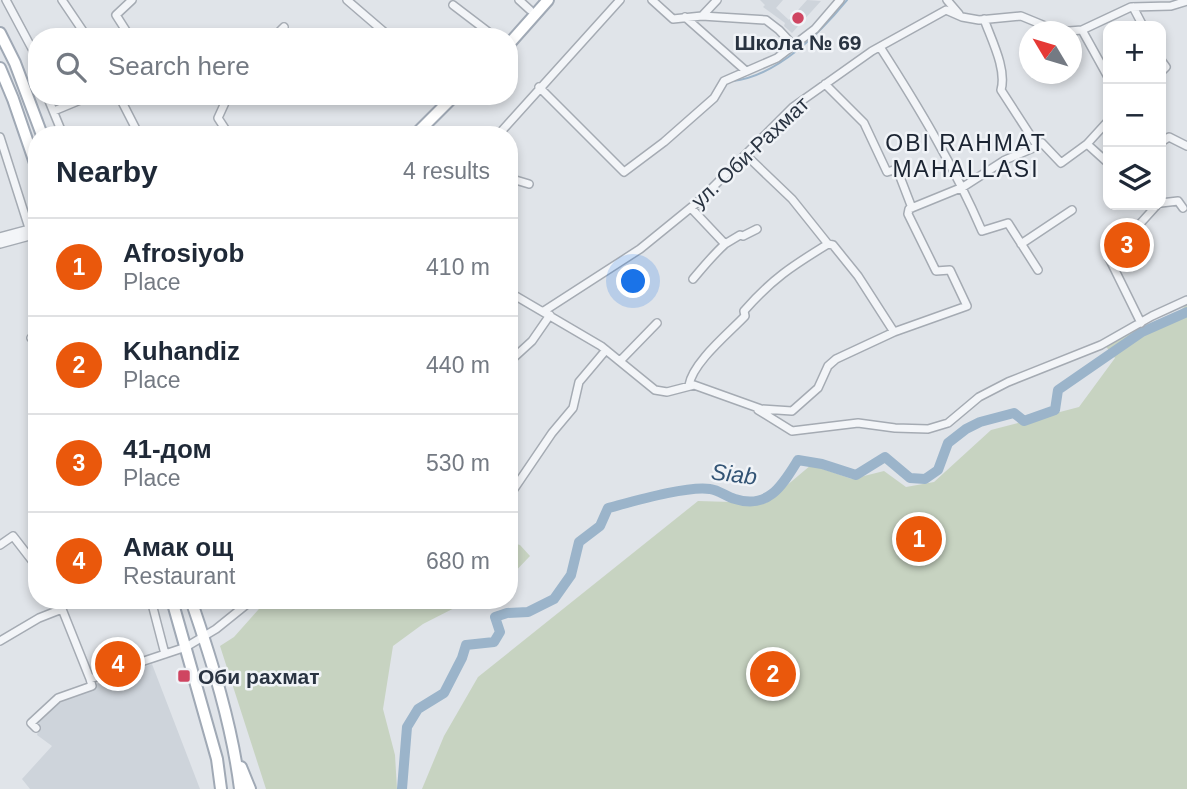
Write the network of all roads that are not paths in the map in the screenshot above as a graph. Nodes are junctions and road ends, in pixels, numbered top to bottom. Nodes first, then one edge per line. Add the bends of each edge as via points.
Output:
1 (6, 0) edge
2 (62, 0) edge
3 (132, 0) edge
4 (347, 0) edge
5 (363, 0) edge
6 (519, 0) edge
7 (539, 0) edge
8 (548, 0) edge
9 (620, 0) edge
10 (652, 0) edge
11 (717, 0) edge
12 (840, 0) edge
13 (947, 0) edge
14 (1187, 1) edge
15 (1147, 4) edge
16 (453, 5) dead end
17 (357, 7) junction
18 (1133, 7) junction
19 (530, 10) junction
20 (702, 16) junction
21 (962, 17) junction
22 (685, 18) junction
23 (984, 19) junction
24 (1033, 21) edge
25 (1140, 21) edge
26 (81, 28) edge
27 (124, 28) edge
28 (380, 28) edge
29 (483, 28) edge
30 (514, 28) edge
31 (1082, 30) joint
32 (0, 33) edge
33 (518, 34) edge
34 (28, 41) edge
35 (794, 46) junction
36 (880, 47) junction
37 (0, 68) edge
38 (1103, 68) edge
39 (746, 71) junction
40 (825, 84) junction
41 (539, 87) junction
42 (28, 97) edge
43 (31, 105) edge
44 (51, 105) edge
45 (72, 105) edge
46 (123, 105) edge
47 (224, 105) edge
48 (445, 105) edge
49 (453, 105) edge
50 (55, 114) junction
51 (39, 126) edge
52 (43, 126) edge
53 (60, 126) edge
54 (134, 126) edge
55 (223, 126) edge
56 (424, 126) edge
57 (434, 126) edge
58 (506, 126) edge
59 (1103, 126) edge
60 (0, 137) edge
61 (1166, 139) edge
62 (28, 143) edge
63 (1087, 144) junction
64 (1038, 146) junction
65 (1187, 146) edge
66 (746, 155) junction
67 (1103, 158) edge
68 (518, 181) edge
69 (529, 184) dead end
70 (963, 187) junction
71 (1166, 203) edge
72 (691, 208) junction
73 (912, 208) junction
74 (1183, 208) dead end
75 (1072, 210) dead end
76 (1153, 210) edge
77 (28, 213) edge
78 (28, 229) edge
79 (757, 229) dead end
80 (28, 235) edge
81 (0, 238) edge
82 (725, 244) junction
83 (828, 244) junction
84 (1021, 244) junction
85 (1038, 270) dead end
86 (693, 279) dead end
87 (518, 297) edge
88 (1187, 300) edge
89 (547, 313) junction
90 (657, 323) dead end
91 (1141, 323) junction
92 (894, 332) junction
93 (606, 350) junction
94 (518, 354) edge
95 (620, 361) junction
96 (690, 385) junction
97 (753, 407) junction
98 (518, 483) edge
99 (0, 545) edge
100 (28, 555) edge
101 (62, 609) joint
102 (153, 609) edge
103 (175, 609) edge
104 (194, 609) edge
105 (240, 609) edge
106 (204, 636) junction
107 (0, 641) edge
108 (186, 647) junction
109 (165, 654) junction
110 (90, 679) junction
111 (36, 728) dead end
112 (234, 748) junction
113 (221, 789) edge
114 (240, 789) edge
115 (250, 789) edge

1 - 34 street
2 - 26 street
3 - 27 street via 116,15
4 - 17 street
5 - 17 street
6 - 19 street
7 - 19 main road
8 - 33 main road
9 - 41 street
10 - 22 street via 670,18
11 - 20 street
12 - 35 street
13 - 21 street
14 - 15 street via 1171,6
15 - 18 street
16 - 29 street
17 - 28 street
18 - 25 street
18 - 31 street
19 - 30 main road
20 - 22 street
20 - 35 street via 766,20
21 - 23 street
21 - 36 street, ул. Оби-Рахмат via 946,10
22 - 39 street
23 - 24 street via 1021,16
23 - 64 street via 1003,82 1001,90
31 - 38 street
32 - 42 main road
35 - 39 street
36 - 40 street, ул. Оби-Рахмат
36 - 70 street
37 - 62 main road
39 - 41 street via 724,81 714,98 624,172
40 - 66 street, ул. Оби-Рахмат via 793,107
40 - 73 street via 864,123 887,172 897,169
41 - 58 street
43 - 51 main road
44 - 50 street
45 - 50 street
46 - 54 street
47 - 55 street via 218,118
48 - 56 main road
49 - 57 main road
50 - 52 street
50 - 53 street
59 - 63 street
60 - 77 street
61 - 65 street
63 - 64 street via 1061,163 1042,144
63 - 67 street
64 - 70 street via 1005,160
66 - 72 street, ул. Оби-Рахмат
66 - 83 street via 792,198
68 - 69 street
70 - 73 street
70 - 84 street via 982,231 1008,223
71 - 74 street via 1178,201
72 - 82 street
72 - 89 street, ул. Оби-Рахмат
73 - 92 street via 908,214 936,271 950,270 967,306
75 - 84 street
76 - 91 street via 1109,258
78 - 81 street
79 - 82 street
80 - 81 street
82 - 86 street
83 - 92 street via 858,276
83 - 96 street via 768,285 699,364
84 - 85 street
87 - 89 street
88 - 91 street
89 - 93 street
89 - 94 street via 532,341
90 - 95 street
91 - 97 street via 1064,362 1008,382 979,397 947,423 928,429 858,423 792,432
92 - 97 street via 836,359 823,373 818,388 792,411
93 - 95 street
93 - 98 street via 579,382 573,408
95 - 96 street via 654,390 667,392
96 - 97 street
99 - 100 street via 13,536
101 - 107 street
101 - 110 street
102 - 109 street
103 - 108 main road
104 - 106 main road
105 - 106 street
106 - 108 street
106 - 112 main road
108 - 109 street
108 - 113 main road
109 - 110 street
110 - 111 street via 92,686 58,698 31,723
112 - 114 main road
112 - 115 main road

